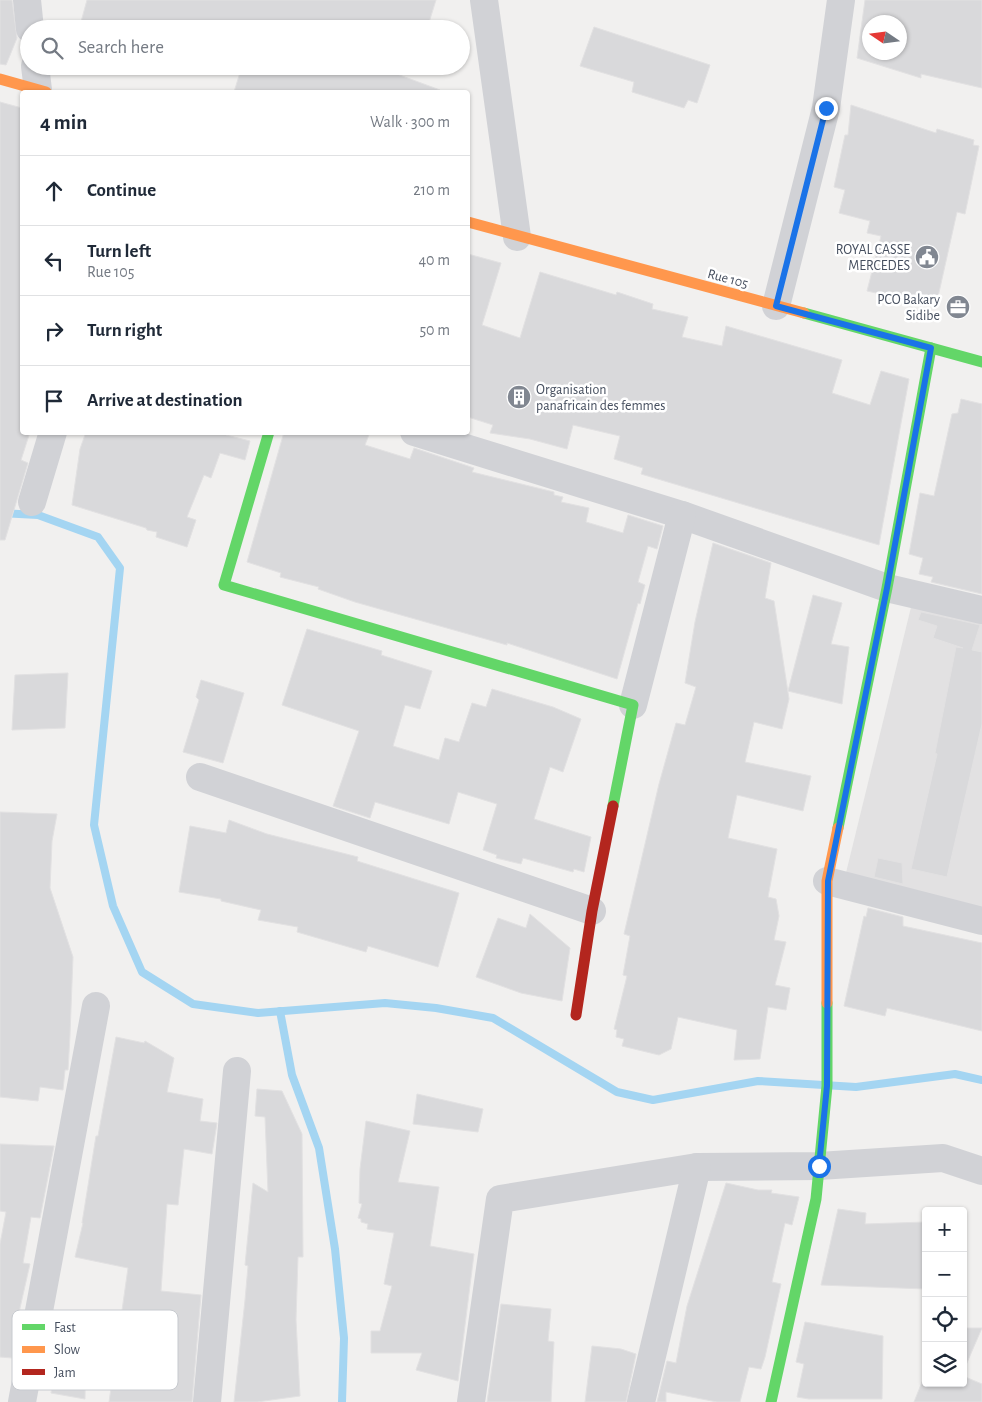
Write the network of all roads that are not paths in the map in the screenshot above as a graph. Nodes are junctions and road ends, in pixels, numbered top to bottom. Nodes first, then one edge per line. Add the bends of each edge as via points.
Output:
1 (27, 0) edge
2 (484, 0) edge
3 (841, 0) edge
4 (29, 20) edge
5 (0, 79) edge
6 (40, 83) edge
7 (470, 223) edge
8 (517, 238) junction
9 (776, 306) junction
10 (931, 348) junction
11 (982, 362) edge
12 (51, 435) edge
13 (268, 435) edge
14 (424, 435) edge
15 (32, 502) dead end
16 (682, 514) junction
17 (887, 588) junction
18 (982, 610) edge
19 (633, 705) junction
20 (200, 777) dead end
21 (828, 881) junction
22 (592, 910) junction
23 (982, 920) edge
24 (96, 1006) dead end
25 (576, 1015) dead end
26 (237, 1071) dead end
27 (819, 1166) junction
28 (697, 1167) junction
29 (982, 1171) edge
30 (39, 1310) edge
31 (207, 1402) edge
32 (471, 1402) edge
33 (641, 1402) edge
34 (771, 1402) edge

1 - 4 street
2 - 8 street
3 - 9 street via 826,108
5 - 6 street
7 - 8 street, Rue 105
8 - 9 street, Rue 105
9 - 10 street, Rue 105
10 - 11 street, Rue 105
10 - 17 street
12 - 15 street
13 - 19 street via 224,585
14 - 16 street
16 - 17 street
16 - 19 street
17 - 18 street
17 - 21 street
19 - 22 street
20 - 22 street
21 - 23 street
21 - 27 street via 827,1086
22 - 25 street
24 - 30 street
26 - 31 street
27 - 28 street
27 - 29 street via 943,1158
27 - 34 street via 816,1198
28 - 32 street via 500,1199
28 - 33 street

